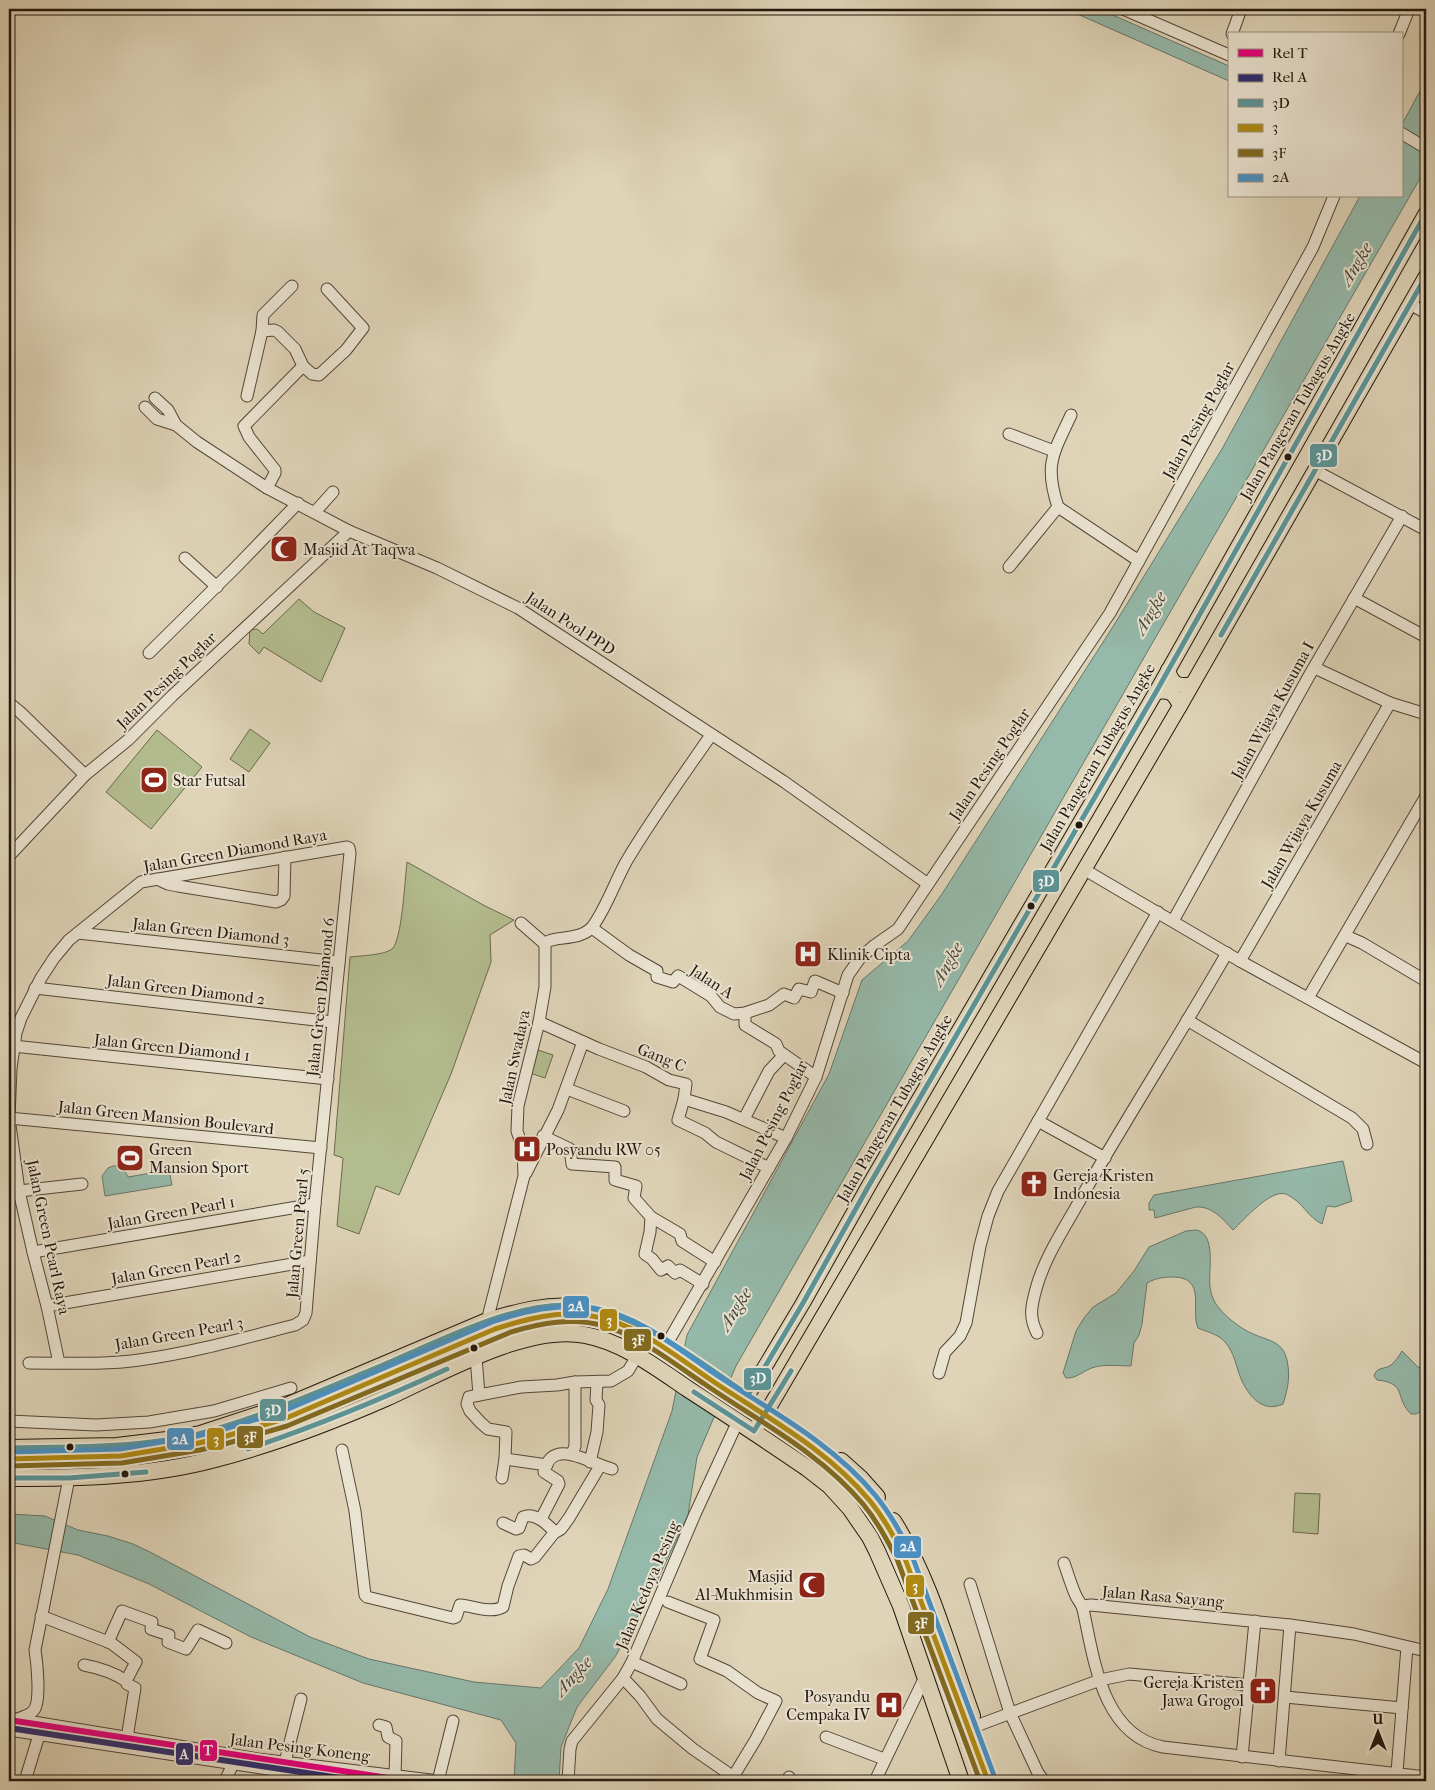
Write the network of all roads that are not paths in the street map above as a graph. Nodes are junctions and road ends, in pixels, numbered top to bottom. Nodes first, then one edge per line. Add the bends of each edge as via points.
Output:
1 (1122, 9) edge
2 (1241, 9) edge
3 (1409, 9) edge
4 (1233, 32) edge
5 (1400, 32) edge
6 (1227, 50) edge
7 (1404, 137) edge
8 (1426, 148) edge
9 (1333, 198) edge
10 (1426, 213) edge
11 (1426, 276) edge
12 (292, 286) dead end
13 (327, 289) dead end
14 (1410, 304) junction
15 (1426, 313) edge
16 (262, 331) junction
17 (303, 366) junction
18 (247, 396) dead end
19 (155, 398) dead end
20 (145, 407) dead end
21 (1071, 415) dead end
22 (176, 425) junction
23 (1009, 434) dead end
24 (1054, 451) junction
25 (1316, 471) junction
26 (267, 488) junction
27 (334, 492) dead end
28 (298, 503) junction
29 (1058, 508) junction
30 (315, 512) junction
31 (1402, 516) junction
32 (1426, 530) edge
33 (349, 531) junction
34 (185, 558) dead end
35 (1139, 561) junction
36 (1009, 568) dead end
37 (216, 587) junction
38 (1354, 598) junction
39 (1426, 637) edge
40 (149, 653) dead end
41 (1315, 668) junction
42 (1168, 670) junction
43 (1192, 684) junction
44 (1156, 692) junction
45 (9, 703) edge
46 (1390, 703) junction
47 (1180, 706) junction
48 (1426, 714) edge
49 (710, 735) junction
50 (85, 775) junction
51 (1426, 796) edge
52 (349, 848) joint
53 (9, 856) edge
54 (285, 857) junction
55 (1084, 870) junction
56 (157, 878) junction
57 (928, 884) junction
58 (1158, 912) junction
59 (1173, 921) junction
60 (521, 923) dead end
61 (592, 928) junction
62 (78, 933) junction
63 (1346, 936) junction
64 (545, 944) junction
65 (1228, 953) junction
66 (1240, 961) junction
67 (339, 962) junction
68 (1426, 981) edge
69 (36, 988) junction
70 (843, 993) junction
71 (1308, 998) junction
72 (745, 1013) junction
73 (1187, 1020) junction
74 (333, 1022) junction
75 (539, 1022) junction
76 (583, 1042) junction
77 (13, 1046) junction
78 (784, 1055) junction
79 (1426, 1063) edge
80 (816, 1077) junction
81 (328, 1079) junction
82 (567, 1089) junction
83 (684, 1099) junction
84 (624, 1111) dead end
85 (9, 1118) edge
86 (744, 1119) junction
87 (1038, 1121) junction
88 (543, 1136) junction
89 (786, 1138) junction
90 (1367, 1144) dead end
91 (321, 1148) junction
92 (1105, 1158) junction
93 (769, 1168) junction
94 (524, 1176) junction
95 (82, 1184) dead end
96 (868, 1187) junction
97 (19, 1191) junction
98 (890, 1201) junction
99 (315, 1204) junction
100 (650, 1217) junction
101 (33, 1252) junction
102 (310, 1261) junction
103 (715, 1262) junction
104 (703, 1284) junction
105 (47, 1306) junction
106 (303, 1320) joint
107 (487, 1321) junction
108 (1036, 1334) dead end
109 (670, 1344) junction
110 (476, 1356) junction
111 (637, 1356) junction
112 (29, 1363) dead end
113 (59, 1363) junction
114 (939, 1373) dead end
115 (575, 1382) junction
116 (597, 1382) junction
117 (742, 1391) junction
118 (286, 1395) junction
119 (478, 1395) junction
120 (769, 1408) junction
121 (733, 1418) junction
122 (9, 1421) edge
123 (754, 1431) junction
124 (191, 1436) junction
125 (9, 1439) edge
126 (167, 1440) junction
127 (27, 1447) junction
128 (9, 1448) edge
129 (342, 1450) dead end
130 (572, 1454) junction
131 (9, 1459) edge
132 (505, 1459) junction
133 (198, 1463) junction
134 (595, 1464) junction
135 (9, 1465) edge
136 (547, 1465) junction
137 (172, 1468) junction
138 (612, 1469) dead end
139 (9, 1478) edge
140 (69, 1478) junction
141 (502, 1478) dead end
142 (541, 1519) junction
143 (504, 1523) dead end
144 (555, 1532) junction
145 (1064, 1563) dead end
146 (970, 1584) dead end
147 (668, 1602) dead end
148 (1083, 1609) junction
149 (41, 1616) junction
150 (1256, 1621) junction
151 (1290, 1625) junction
152 (108, 1642) junction
153 (226, 1643) dead end
154 (1407, 1647) junction
155 (1426, 1651) edge
156 (632, 1662) junction
157 (84, 1665) dead end
158 (623, 1678) junction
159 (959, 1679) junction
160 (1100, 1680) junction
161 (126, 1681) junction
162 (927, 1683) junction
163 (681, 1684) dead end
164 (1250, 1685) junction
165 (1285, 1697) junction
166 (301, 1699) dead end
167 (1402, 1708) junction
168 (1010, 1714) junction
169 (13, 1719) edge
170 (453, 1721) dead end
171 (379, 1724) dead end
172 (976, 1726) junction
173 (9, 1730) edge
174 (39, 1735) junction
175 (826, 1737) dead end
176 (126, 1738) junction
177 (1242, 1757) junction
178 (884, 1759) junction
179 (1279, 1761) junction
180 (285, 1762) junction
181 (233, 1764) junction
182 (1397, 1772) junction
183 (395, 1776) junction
184 (1426, 1776) edge
185 (736, 1779) edge
186 (25, 1781) edge
187 (225, 1781) edge
188 (348, 1781) edge
189 (439, 1781) edge
190 (568, 1781) edge
191 (875, 1781) edge
192 (962, 1781) edge
193 (980, 1781) edge
194 (988, 1781) edge
195 (996, 1781) edge
196 (1044, 1781) edge

1 - 6 street
2 - 4 street
3 - 5 street
7 - 8 street
9 - 35 street, Jalan Pesing Poglar via 1313,247
10 - 42 main road, Jalan Pangeran Tubagus Angke
11 - 14 main road
12 - 16 street via 263,315
13 - 17 street via 363,330 319,375 312,374
14 - 15 street
14 - 25 main road
16 - 17 street via 278,332 295,349
16 - 18 street
17 - 26 street via 244,426 249,438 275,470
19 - 22 street, Jalan Pool PPD via 168,410
20 - 22 street, Jalan Pool PPD via 157,419
21 - 24 street
22 - 26 street, Jalan Pool PPD
23 - 24 street
24 - 29 street via 1051,461
25 - 31 street
25 - 43 main road
26 - 28 street, Jalan Pool PPD
27 - 30 street
28 - 30 street, Jalan Pool PPD
28 - 37 street
29 - 35 street
29 - 36 street
30 - 33 street, Jalan Pool PPD
31 - 32 street
31 - 38 street, Jalan Wijaya Kusuma I
33 - 49 street, Jalan Pool PPD via 437,568 518,608
33 - 50 street, Jalan Pesing Poglar via 128,740
34 - 37 street
35 - 57 street, Jalan Pesing Poglar via 1110,614
37 - 40 street
38 - 39 street
38 - 41 street, Jalan Wijaya Kusuma I
41 - 46 street
41 - 59 street, Jalan Wijaya Kusuma I
42 - 43 main road via 1176,684
42 - 44 main road, Jalan Pangeran Tubagus Angke
43 - 47 main road
44 - 47 main road via 1171,693
44 - 96 main road, Jalan Pangeran Tubagus Angke
45 - 50 street
46 - 48 street
46 - 66 street, Jalan Wijaya Kusuma
47 - 55 main road
49 - 57 street, Jalan Pool PPD via 783,781
49 - 61 street via 627,862
50 - 53 street, Jalan Pesing Poglar
51 - 63 street
52 - 54 street, Jalan Green Diamond Raya via 344,846
52 - 67 street, Jalan Green Diamond 6
54 - 56 street, Jalan Green Diamond Raya
54 - 56 street via 284,896 276,902 168,884
55 - 58 street
55 - 98 main road
56 - 62 street, Jalan Green Diamond Raya via 140,882
57 - 70 street, Jalan Pesing Poglar via 898,929 860,958 848,975
58 - 59 street
58 - 87 street
59 - 65 street
60 - 64 street
61 - 64 street via 572,938 548,940
61 - 72 street, Jalan A via 657,971 657,977 673,982 679,976 711,996 720,1007 734,1014
62 - 67 street, Jalan Green Diamond 3
62 - 69 street, Jalan Green Diamond Raya via 54,958
63 - 68 street
63 - 71 street
64 - 75 street, Jalan Swadaya via 545,979
65 - 66 street
65 - 73 street
66 - 71 street
67 - 74 street, Jalan Green Diamond 6
69 - 74 street, Jalan Green Diamond 2
69 - 77 street, Jalan Green Diamond Raya via 21,1018
70 - 72 street, Jalan A via 815,981 811,992 799,989 794,998 782,995 769,1005
70 - 80 street, Jalan Pesing Poglar
71 - 79 street
72 - 78 street via 745,1026 776,1044
73 - 90 street via 1352,1118 1362,1129
73 - 92 street
74 - 81 street, Jalan Green Diamond 6
75 - 76 street, Gang C
75 - 94 street, Jalan Swadaya via 518,1106
76 - 82 street
76 - 83 street, Gang C via 646,1067 669,1080 686,1084
77 - 81 street, Jalan Green Diamond 1
77 - 85 street, Jalan Green Diamond Raya
78 - 80 street
78 - 86 street via 769,1072
80 - 89 street, Jalan Pesing Poglar
81 - 91 street, Jalan Green Diamond 6
82 - 84 street
82 - 88 street
83 - 86 street, Gang C
83 - 93 street via 678,1120
85 - 91 street, Jalan Green Mansion Boulevard
85 - 97 street, Jalan Green Pearl Raya
86 - 89 street, Gang C
87 - 92 street
87 - 114 street via 998,1191 988,1216 966,1323 960,1336 945,1352
88 - 94 street
88 - 100 street via 570,1148 572,1164 616,1168 614,1179 636,1186 634,1198
89 - 93 street, Jalan Pesing Poglar
91 - 99 street, Jalan Green Pearl 5
92 - 108 street via 1046,1261 1031,1312
93 - 103 street, Jalan Pesing Poglar
94 - 107 street, Jalan Swadaya
95 - 97 street
96 - 98 main road via 876,1198
96 - 117 main road, Jalan Pangeran Tubagus Angke via 803,1303
97 - 101 street, Jalan Green Pearl Raya
98 - 120 main road
99 - 101 street, Jalan Green Pearl 1
99 - 102 street, Jalan Green Pearl 5
100 - 103 street via 680,1234 682,1242
100 - 104 street via 645,1254 661,1270 668,1266 675,1273 680,1270
101 - 105 street, Jalan Green Pearl Raya
102 - 105 street, Jalan Green Pearl 2
102 - 106 street, Jalan Green Pearl 5
103 - 104 street, Jalan Pesing Poglar
104 - 109 street, Jalan Pesing Poglar
105 - 113 street, Jalan Green Pearl Raya
106 - 113 street, Jalan Green Pearl 3 via 295,1325 206,1348 94,1364
107 - 109 highway via 551,1306 576,1307 611,1314
107 - 118 highway via 379,1368
109 - 117 highway
110 - 111 highway via 532,1337 556,1334 585,1335
110 - 119 street
110 - 133 highway via 305,1430
111 - 116 street via 628,1371 616,1380
111 - 121 highway
112 - 113 street, Jalan Green Pearl 3
115 - 116 street
115 - 119 street
115 - 130 street via 575,1446
116 - 134 street via 596,1400 599,1405
117 - 120 highway
118 - 122 street via 149,1422 96,1425
118 - 124 highway
119 - 132 street via 469,1397 467,1404 488,1429 506,1432
120 - 123 main road
120 - 159 highway via 841,1461 882,1503 907,1543 924,1579
121 - 123 highway
121 - 156 street, Jalan Kedoya Pesing
123 - 162 highway via 830,1486 870,1537 894,1590
124 - 126 highway
124 - 133 highway via 185,1444 185,1452
125 - 127 street
126 - 127 highway via 117,1446
126 - 137 highway via 178,1452
127 - 128 highway
129 - 144 street via 355,1511 367,1597 453,1618 460,1605 500,1609 519,1556 536,1557
130 - 134 street
130 - 136 street via 559,1453 550,1458
131 - 194 highway, bridge via 120,1456 199,1444 284,1419 495,1329 529,1318 557,1314 606,1318 648,1338 808,1444 864,1494 887,1525 904,1556
132 - 136 street
132 - 141 street
133 - 137 highway
134 - 138 street
134 - 144 street via 576,1509
135 - 193 highway via 121,1461 197,1451 288,1424 515,1330 573,1323 620,1332 802,1448 833,1472 865,1504 894,1550
136 - 142 street via 544,1472 559,1483
137 - 140 highway
139 - 140 highway
140 - 149 street
142 - 143 street via 525,1516 516,1529
142 - 144 street
145 - 148 street
146 - 168 street
147 - 185 street via 714,1620 700,1659 727,1671 758,1693 776,1701
148 - 150 street, Jalan Rasa Sayang via 1088,1605
148 - 160 street, Jalan Rasa Sayang
149 - 152 street
149 - 169 street via 35,1650 38,1674 36,1708 30,1714
150 - 151 street, Jalan Rasa Sayang
150 - 164 street
151 - 154 street, Jalan Rasa Sayang via 1354,1634
151 - 165 street
152 - 153 street via 122,1611 152,1622 151,1629 169,1635 168,1642 186,1649 198,1630
152 - 161 street via 136,1662
154 - 155 street, Jalan Rasa Sayang
154 - 167 street
156 - 158 street, Jalan Kedoya Pesing
156 - 163 street
157 - 161 street via 102,1669
158 - 185 street via 657,1719
158 - 190 street, Jalan Kedoya Pesing via 572,1741
159 - 162 highway
159 - 172 highway
160 - 164 street via 1129,1674
160 - 168 street
160 - 177 street, Jalan Rasa Sayang via 1120,1721 1141,1739 1158,1746
161 - 176 street via 135,1688
162 - 178 street
162 - 192 highway
164 - 177 street
165 - 167 street
165 - 179 street
166 - 180 street
167 - 182 street
168 - 172 street
168 - 196 street
169 - 176 street, Jalan Pesing Koneng
170 - 189 street
171 - 183 street via 386,1727 389,1737 396,1740
172 - 195 highway
173 - 174 street
174 - 181 street
174 - 186 street
175 - 178 street
176 - 180 street, Jalan Pesing Koneng
177 - 179 street, Jalan Rasa Sayang
178 - 191 street
179 - 182 street, Jalan Rasa Sayang
180 - 183 street, Jalan Pesing Koneng
181 - 187 street
181 - 188 street
182 - 184 street, Jalan Rasa Sayang
183 - 189 street, Jalan Pesing Koneng

